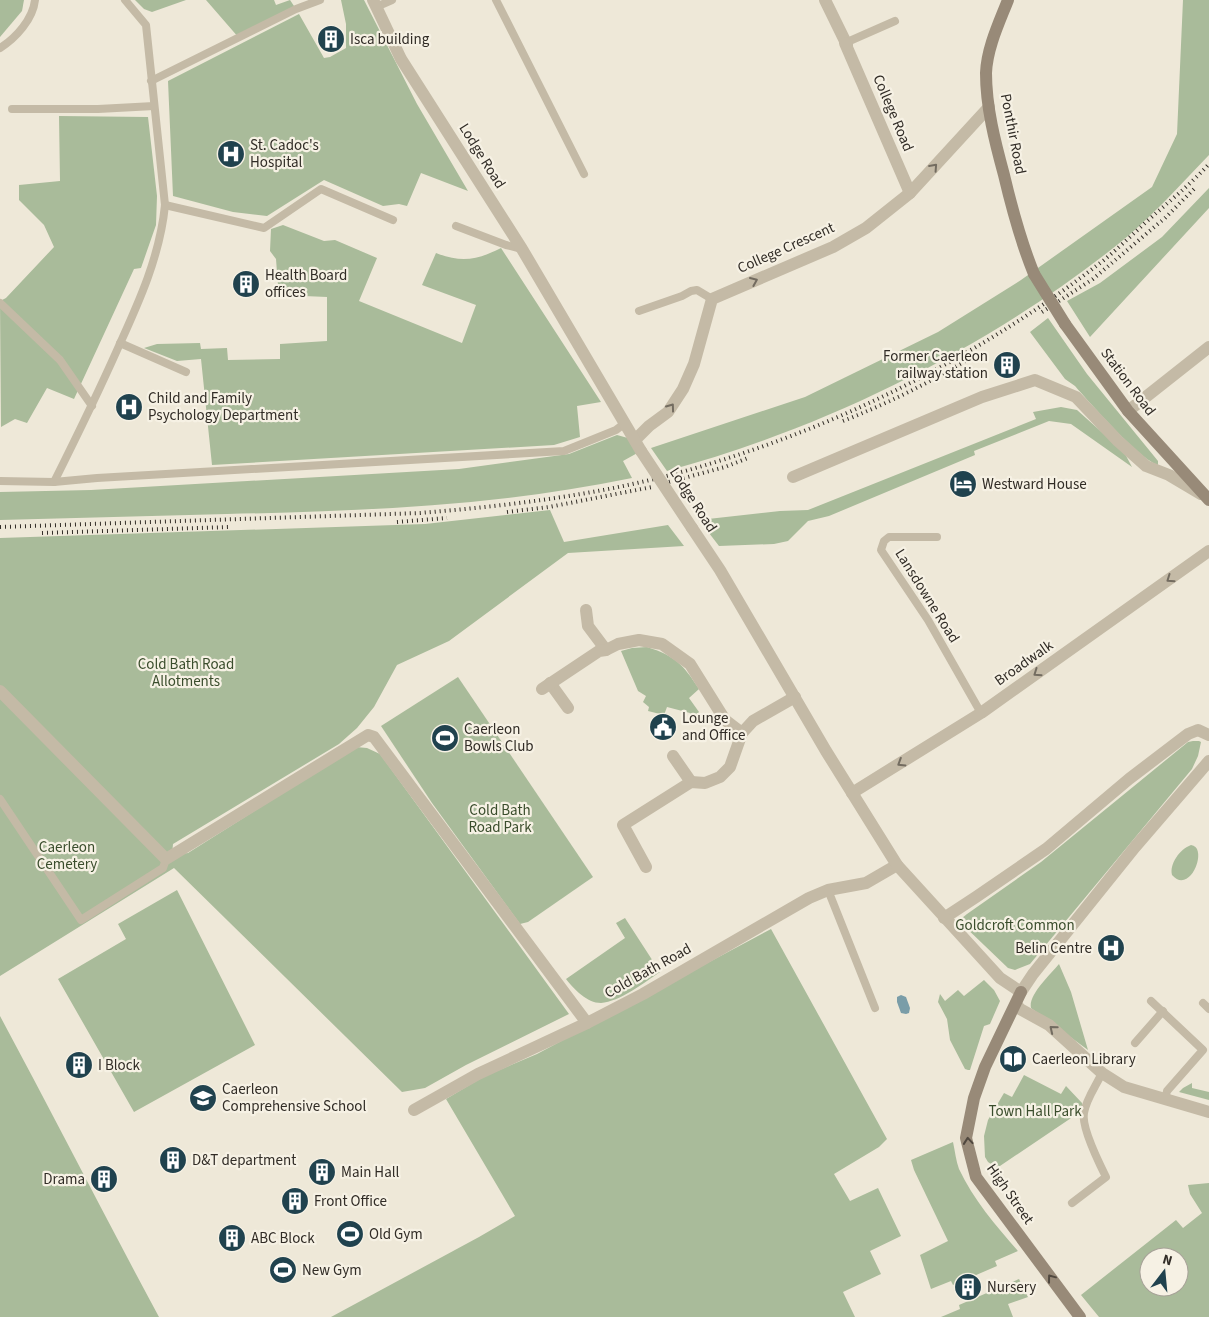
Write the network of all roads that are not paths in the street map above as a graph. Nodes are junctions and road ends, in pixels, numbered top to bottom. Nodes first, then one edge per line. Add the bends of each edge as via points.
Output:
1 (35, 0) edge
2 (125, 0) edge
3 (320, 0) edge
4 (392, 0) edge
5 (496, 0) edge
6 (825, 0) edge
7 (1008, 0) edge
8 (375, 4) edge
9 (895, 21) dead end
10 (846, 44) junction
11 (0, 48) edge
12 (151, 82) junction
13 (154, 106) junction
14 (989, 107) junction
15 (12, 109) dead end
16 (584, 174) dead end
17 (910, 193) junction
18 (165, 205) junction
19 (393, 220) dead end
20 (456, 226) dead end
21 (522, 249) junction
22 (1034, 274) joint
23 (712, 299) junction
24 (0, 303) edge
25 (639, 311) dead end
26 (120, 344) junction
27 (1209, 347) edge
28 (186, 372) dead end
29 (92, 406) junction
30 (1128, 411) junction
31 (626, 423) junction
32 (638, 445) junction
33 (793, 477) dead end
34 (0, 481) edge
35 (54, 482) junction
36 (1207, 498) edge
37 (937, 537) dead end
38 (1209, 550) edge
39 (586, 610) dead end
40 (606, 650) junction
41 (0, 691) edge
42 (795, 697) junction
43 (568, 708) dead end
44 (982, 713) junction
45 (742, 733) junction
46 (1209, 735) edge
47 (673, 756) dead end
48 (1209, 761) edge
49 (691, 782) junction
50 (852, 793) junction
51 (0, 799) edge
52 (166, 859) junction
53 (897, 865) junction
54 (646, 867) dead end
55 (828, 890) junction
56 (944, 918) junction
57 (1018, 998) junction
58 (1151, 1001) dead end
59 (875, 1008) dead end
60 (1163, 1011) junction
61 (587, 1023) junction
62 (1135, 1043) dead end
63 (1206, 1047) edge
64 (1102, 1073) junction
65 (1165, 1100) junction
66 (414, 1110) dead end
67 (1209, 1112) edge
68 (1072, 1203) dead end
69 (1080, 1317) edge

1 - 11 lane via 28,19
2 - 12 lane via 146,25
3 - 12 lane
4 - 8 lane
5 - 16 lane
6 - 10 street, College Road
7 - 14 main road, Ponthir Road via 990,46 986,73
8 - 21 street, Lodge Road via 401,59
9 - 10 lane
10 - 17 street, College Road
12 - 13 lane
13 - 15 lane
13 - 18 lane
17 -> 14 street, College Crescent
14 - 22 main road, Ponthir Road via 1018,231
23 -> 17 street, College Crescent via 833,247 866,228
18 - 19 lane via 264,228 321,189
18 - 26 lane via 163,227 145,289
20 - 21 lane
21 - 31 street, Lodge Road
22 - 30 main road, Station Road, bridge via 1065,324
23 - 25 lane via 697,290 690,291
32 -> 23 street via 649,426 668,412 683,389 694,364
24 - 29 lane via 60,360
26 - 28 lane
26 - 29 lane
27 - 30 street
29 - 35 lane
30 - 36 main road, Station Road
31 - 32 street, Lodge Road
31 - 35 lane via 564,451
32 - 42 street, Lodge Road, bridge via 720,570
33 - 36 street via 982,397 1035,380 1076,397 1118,442 1146,466 1169,475
34 - 35 lane
37 - 44 lane, Lansdowne Road via 889,537 884,541 882,550 928,620
38 -> 44 street, Broadwalk
39 - 40 street via 588,626
40 - 43 street via 599,651 546,686
40 - 45 street via 640,640 662,644 690,664 725,720
41 - 52 street
42 - 45 street via 753,721
42 - 50 street, Lodge Road
44 -> 50 street, Broadwalk
45 - 49 street via 730,766 720,777 705,783
46 - 56 street via 1198,730 1188,734 1046,849
47 - 49 street
48 - 57 street via 1135,847 1033,974
49 - 54 street via 623,825
50 - 53 street, Lodge Road
51 - 52 lane via 81,920 163,868
52 - 61 street via 371,735
53 - 55 street, Cold Bath Road via 866,883
53 - 56 street, Lodge Road
55 - 59 lane
55 - 61 street, Cold Bath Road
56 - 57 street, Lodge Road
64 -> 57 street, Lodge Road via 1049,1025 1020,1009
69 -> 57 main road, High Street via 976,1177 966,1138 974,1098 985,1067
58 - 60 lane
60 - 62 lane
60 - 63 lane
61 - 66 street, Cold Bath Road via 478,1074
63 - 65 lane via 1167,1091
64 - 65 street, Lodge Road via 1124,1088
64 - 68 lane via 1083,1115 1090,1143 1106,1177
65 - 67 street, Lodge Road

